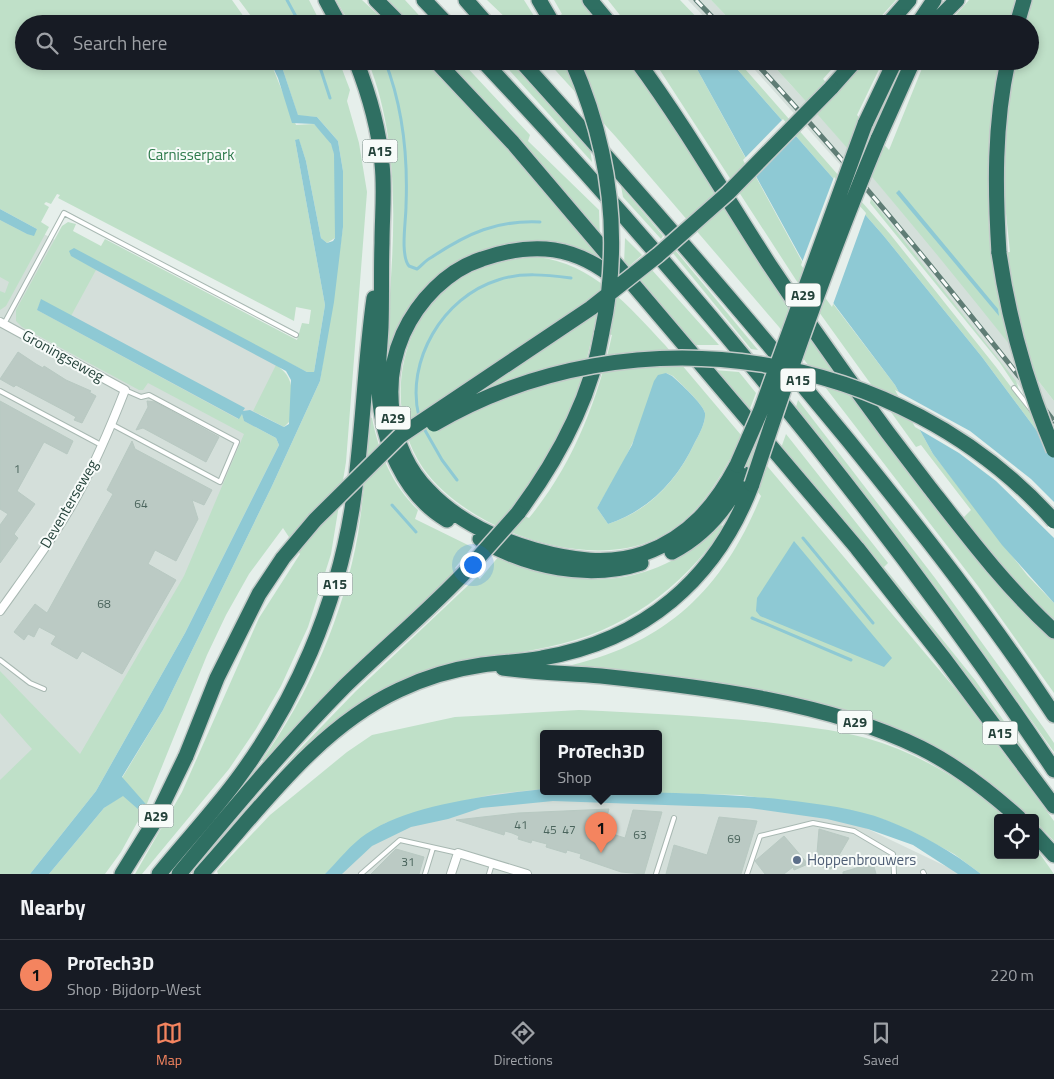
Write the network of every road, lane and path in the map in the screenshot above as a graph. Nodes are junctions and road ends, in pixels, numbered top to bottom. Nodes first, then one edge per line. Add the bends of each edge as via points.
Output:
1 (326, 0) edge
2 (376, 0) edge
3 (424, 0) edge
4 (466, 0) edge
5 (539, 0) edge
6 (590, 0) edge
7 (909, 0) edge
8 (934, 0) edge
9 (948, 0) edge
10 (957, 0) edge
11 (1024, 0) edge
12 (334, 15) edge
13 (391, 15) edge
14 (438, 15) edge
15 (480, 15) edge
16 (549, 15) edge
17 (602, 15) edge
18 (896, 15) edge
19 (924, 15) edge
20 (939, 15) edge
21 (942, 15) edge
22 (1020, 15) edge
23 (359, 70) edge
24 (444, 70) edge
25 (491, 70) edge
26 (529, 70) edge
27 (575, 70) edge
28 (643, 70) edge
29 (846, 70) edge
30 (890, 70) edge
31 (909, 70) edge
32 (1007, 70) edge
33 (382, 245) junction
34 (1, 325) edge
35 (296, 335) dead end
36 (692, 353) junction
37 (1014, 388) dead end
38 (125, 390) junction
39 (0, 391) edge
40 (773, 421) joint
41 (111, 424) junction
42 (1054, 440) edge
43 (103, 446) junction
44 (1054, 450) edge
45 (363, 472) junction
46 (744, 474) junction
47 (1054, 521) edge
48 (0, 611) edge
49 (1054, 631) edge
50 (0, 660) edge
51 (482, 665) junction
52 (44, 689) dead end
53 (1054, 715) edge
54 (1054, 770) edge
55 (1054, 806) edge
56 (1014, 814) edge
57 (674, 818) dead end
58 (1039, 838) edge
59 (433, 848) junction
60 (458, 853) junction
61 (1054, 855) edge
62 (492, 864) junction
63 (122, 874) edge
64 (159, 874) edge
65 (180, 874) edge
66 (201, 874) edge
67 (361, 874) edge
68 (425, 874) edge
69 (451, 874) edge
70 (489, 874) edge
71 (527, 874) edge
72 (656, 874) edge
73 (748, 874) edge
74 (894, 874) edge

1 - 12 highway
2 - 13 highway
3 - 14 highway
4 - 15 highway
5 - 16 highway
6 - 17 highway
7 - 18 highway
8 - 19 highway
9 - 20 highway
10 - 21 highway
11 - 22 highway
23 - 33 highway, A15 via 376,125 382,164
24 - 36 highway, A15 via 513,143
25 - 54 highway, A15 via 642,235 803,430 929,593
26 - 53 highway, A15 via 629,180 770,345 912,520
27 - 65 highway, bridge via 596,124 609,192 612,265 602,332 591,376 568,433 546,474 518,513 470,567 299,734
28 - 49 highway, A15 via 770,265 894,442 972,543
29 - 45 highway, A29, bridge via 728,193 658,255 591,308 400,436
30 - 46 highway, A29, bridge via 865,124 759,415
31 - 40 highway, A29, bridge via 858,189
32 - 44 highway, bridge via 998,122 995,189 999,253 1016,347
33 - 46 highway, A15 via 378,374 384,431 396,463 411,486 444,518 489,544 543,564 597,572 621,569 666,554 696,537 717,517
33 - 64 highway, A15 via 369,332 352,508 332,597 301,673 260,746 236,781
34 - 35 lane via 64,213
34 - 38 street, Groningseweg
36 - 46 highway, A29 via 607,271 577,254 539,248 507,251 479,260 448,276 421,303 407,325 391,374 394,425 414,473 451,510 514,543 554,555 592,560 636,556 681,534
36 - 55 highway, A15 via 863,555
37 - 42 lane
38 - 41 street, Deventerseweg
38 - 41 lane via 141,397 149,395 237,442 220,482
39 - 43 lane
40 - 46 highway, A15, bridge
41 - 43 street, Deventerseweg
43 - 48 street, Deventerseweg via 52,538
45 - 47 highway, A15, bridge via 451,414 515,386 612,362 718,358 803,371 903,407 987,460
45 - 63 highway, A29, bridge via 315,520 283,558 259,594 217,678 174,783
46 - 51 highway, A29 via 730,532 687,587 643,622 618,636 578,650
50 - 52 lane via 30,683
51 - 56 highway, A29 via 696,689 798,706 840,717 922,748 966,774
51 - 66 highway, A29 via 413,684 352,717 305,759
57 - 72 lane
58 - 61 highway
59 - 60 lane
59 - 67 lane via 400,840
59 - 68 lane
60 - 62 street
60 - 69 street
62 - 70 lane
62 - 71 street
73 - 74 lane via 760,836 813,824 854,831 893,854

